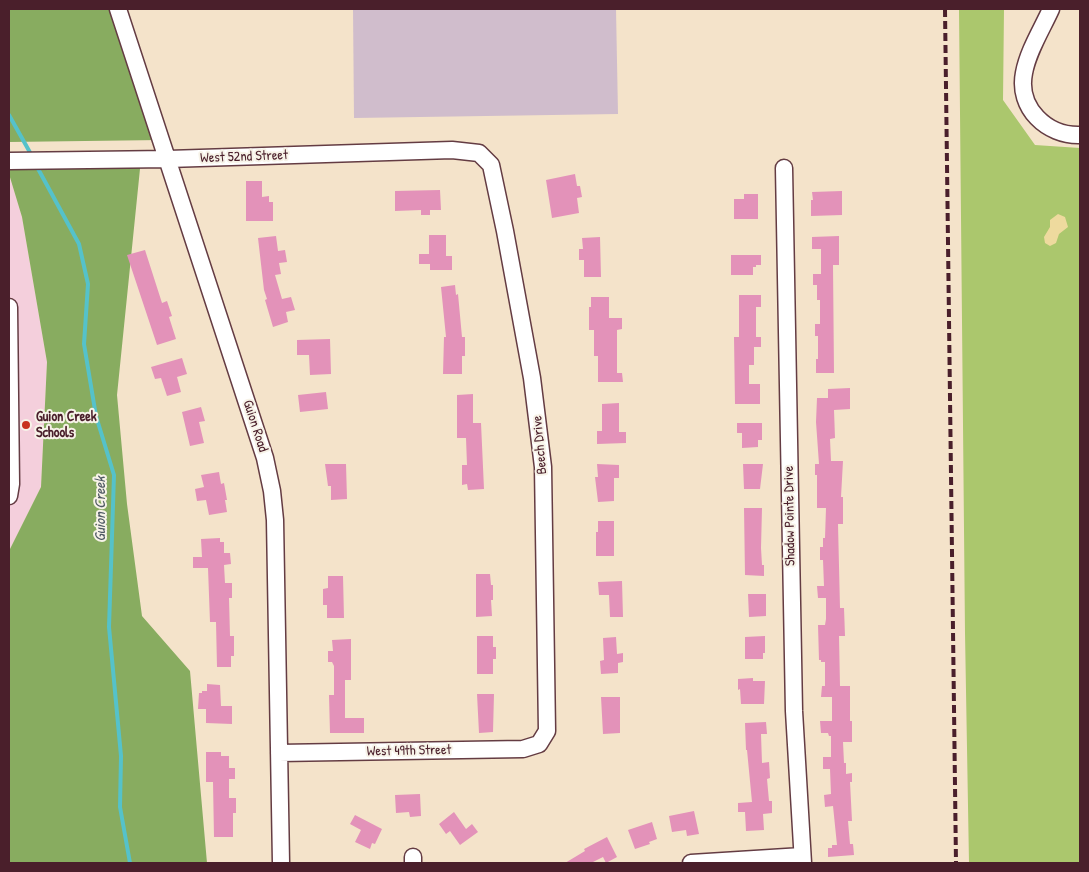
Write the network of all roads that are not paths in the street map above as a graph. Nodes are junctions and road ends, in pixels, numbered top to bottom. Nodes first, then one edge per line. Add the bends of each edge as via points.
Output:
1 (118, 9) edge
2 (1051, 9) edge
3 (1080, 135) edge
4 (479, 153) joint
5 (168, 159) junction
6 (9, 161) edge
7 (784, 168) dead end
8 (9, 307) edge
9 (9, 496) edge
10 (539, 744) joint
11 (279, 753) junction
12 (802, 859) edge
13 (281, 863) edge
14 (692, 863) edge

1 - 5 street, Guion Road
2 - 3 street via 1026,65 1024,91 1029,107 1042,124 1061,133
4 - 5 street, West 52nd Street via 452,150
4 - 10 street, Beech Drive via 491,165 542,448 547,732
5 - 6 street, West 52nd Street
5 - 11 street, Guion Road via 271,485 275,520
7 - 12 street, Shadow Pointe Drive via 794,710
8 - 9 street
10 - 11 street, West 49th Street via 523,749
11 - 13 street, Guion Road
12 - 14 street

